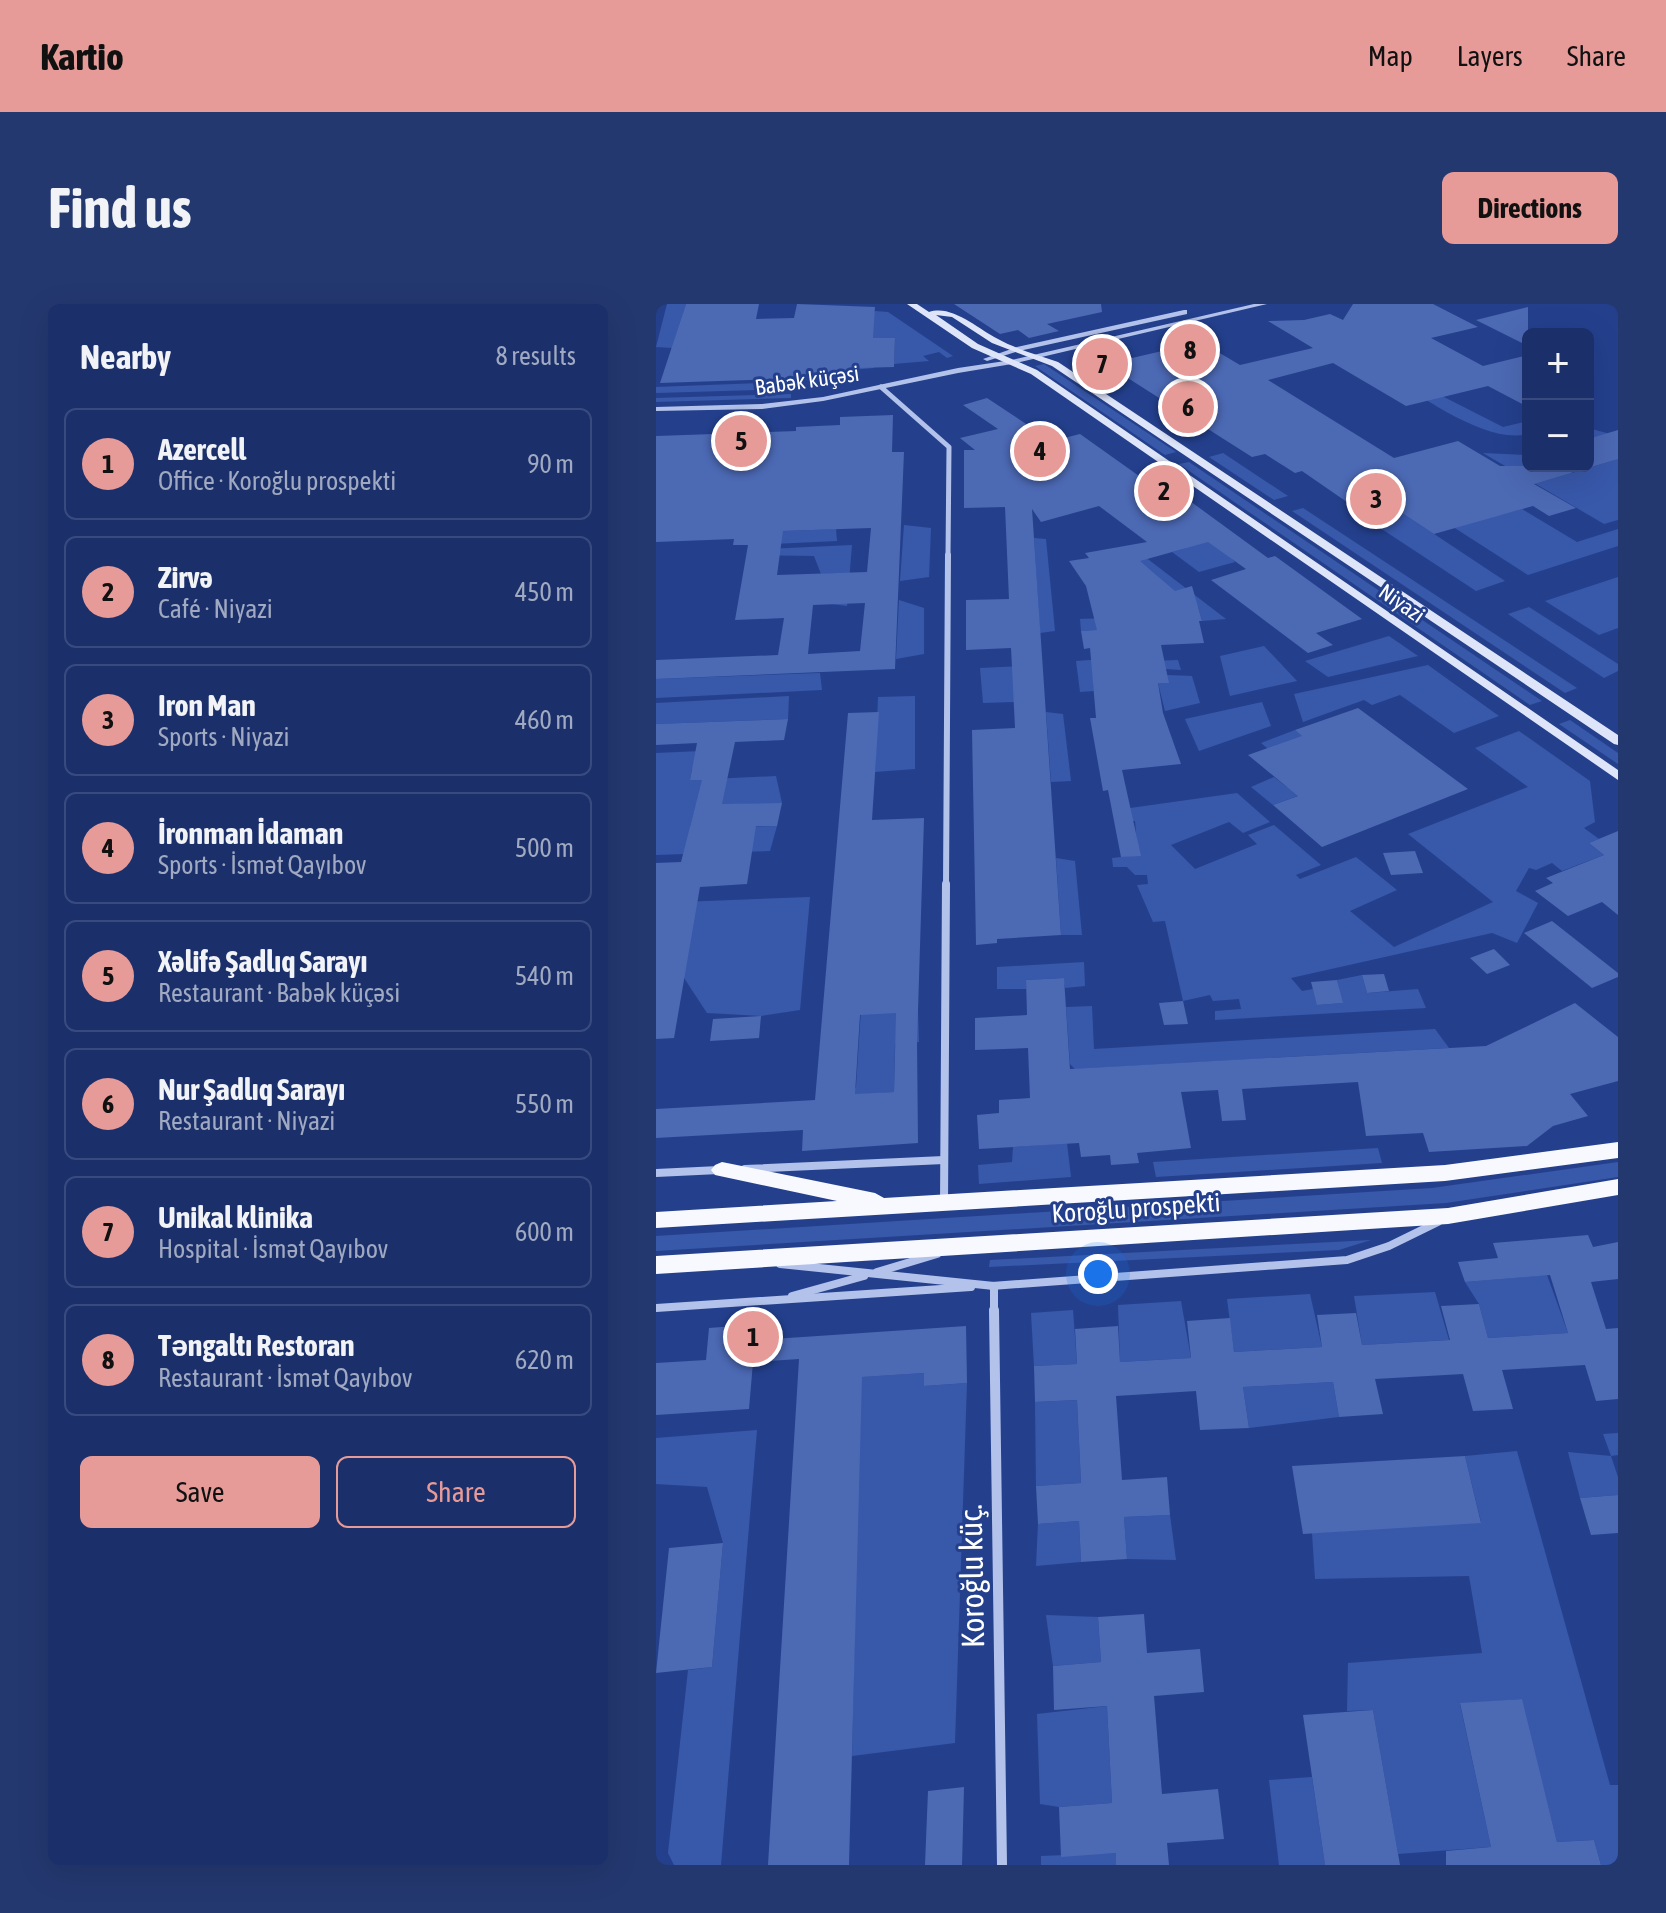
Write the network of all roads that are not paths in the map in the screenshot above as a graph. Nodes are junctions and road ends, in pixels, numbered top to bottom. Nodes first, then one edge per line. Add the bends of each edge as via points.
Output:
1 (911, 304) edge
2 (939, 304) edge
3 (1219, 304) edge
4 (1263, 304) edge
5 (955, 315) junction
6 (935, 320) junction
7 (1017, 349) junction
8 (1037, 355) junction
9 (995, 356) junction
10 (1012, 362) junction
11 (972, 366) junction
12 (881, 387) junction
13 (656, 409) edge
14 (1190, 454) junction
15 (1163, 461) junction
16 (1566, 707) junction
17 (1533, 719) junction
18 (1618, 741) edge
19 (1618, 776) edge
20 (1618, 1150) edge
21 (944, 1160) junction
22 (722, 1170) junction
23 (656, 1173) edge
24 (1618, 1187) edge
25 (944, 1205) junction
26 (902, 1207) junction
27 (1448, 1216) junction
28 (656, 1220) edge
29 (961, 1247) junction
30 (738, 1260) junction
31 (656, 1265) edge
32 (871, 1274) junction
33 (994, 1286) junction
34 (776, 1301) junction
35 (656, 1308) edge
36 (1002, 1865) edge

1 - 6 main road
2 - 5 main road
3 - 7 street
4 - 8 street
5 - 6 main road via 936,311 931,314
5 - 7 main road
6 - 9 main road
7 - 8 main road
7 - 9 street
8 - 10 street
8 - 14 main road
9 - 10 main road, Niyazi
9 - 11 street
10 - 11 street
10 - 15 main road, Niyazi
11 - 12 street, Babək küçəsi
12 - 13 street, Babək küçəsi via 794,404
12 - 21 street via 949,447
14 - 15 main road
14 - 16 main road
15 - 17 main road, Niyazi
16 - 17 main road
16 - 18 main road
17 - 19 main road, Niyazi
20 - 25 main road, Koroğlu prospekti via 1445,1173
21 - 22 street
21 - 25 street
22 - 23 street
22 - 26 main road
24 - 27 main road, Koroğlu prospekti
25 - 26 main road, Koroğlu prospekti
26 - 28 main road, Koroğlu prospekti
27 - 29 main road, Koroğlu prospekti
27 - 33 street via 1347,1260
29 - 30 main road, Koroğlu prospekti
29 - 32 street
30 - 31 main road, Koroğlu prospekti
30 - 32 street
32 - 33 street
32 - 34 street
33 - 34 street
33 - 36 street, Koroğlu küç.
34 - 35 street

